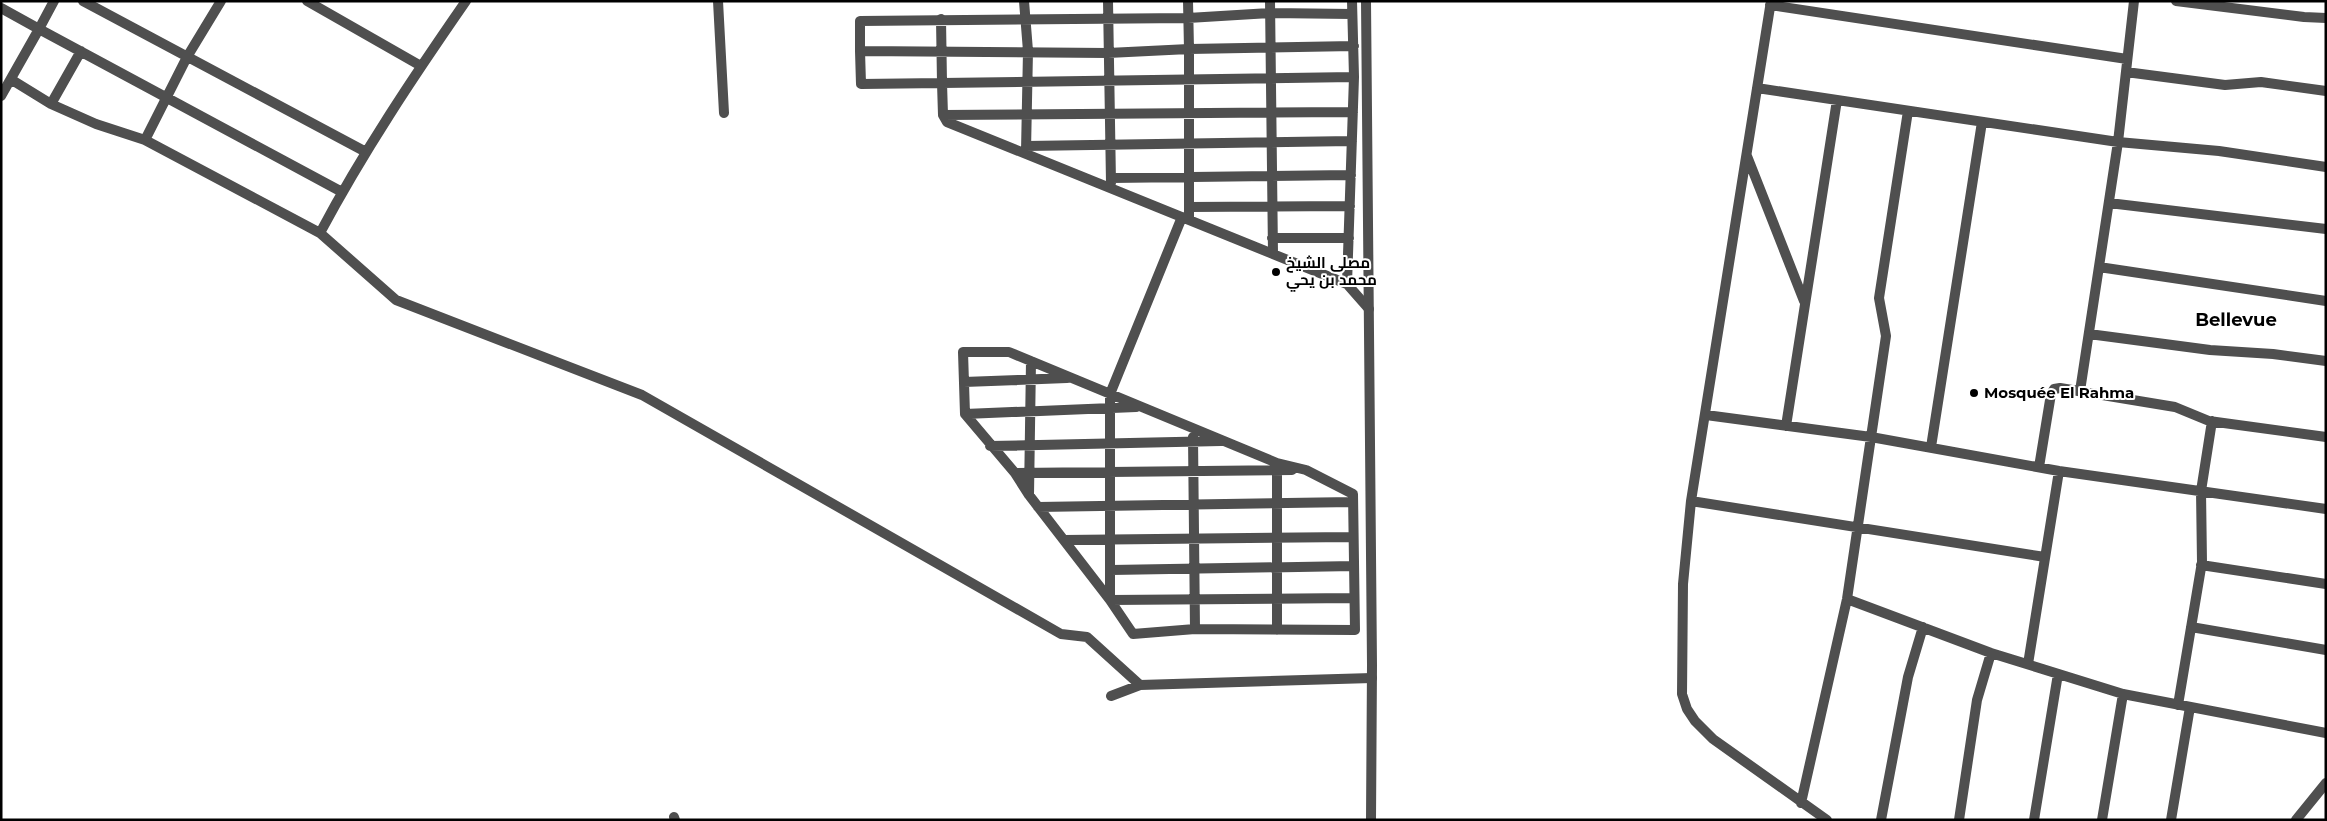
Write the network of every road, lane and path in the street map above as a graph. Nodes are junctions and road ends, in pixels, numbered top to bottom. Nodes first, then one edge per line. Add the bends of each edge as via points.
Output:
1 (54, 1) edge
2 (83, 1) edge
3 (221, 1) edge
4 (307, 1) edge
5 (466, 1) edge
6 (718, 1) edge
7 (1024, 1) edge
8 (1108, 1) edge
9 (1188, 1) edge
10 (1270, 1) edge
11 (1352, 1) edge
12 (1366, 1) edge
13 (2134, 1) edge
14 (2176, 1) edge
15 (1771, 3) edge
16 (1, 8) edge
17 (1270, 13) junction
18 (1352, 14) junction
19 (1188, 18) junction
20 (2326, 18) edge
21 (941, 19) junction
22 (1108, 19) junction
23 (1025, 20) junction
24 (39, 29) junction
25 (1354, 46) junction
26 (1269, 48) junction
27 (1189, 49) junction
28 (943, 50) junction
29 (81, 51) junction
30 (860, 51) junction
31 (1028, 51) junction
32 (1108, 53) junction
33 (187, 56) junction
34 (2128, 59) junction
35 (421, 66) junction
36 (2126, 72) junction
37 (1354, 77) junction
38 (1270, 78) junction
39 (1189, 79) junction
40 (12, 80) junction
41 (1108, 80) junction
42 (1027, 82) junction
43 (942, 83) junction
44 (1757, 88) junction
45 (2326, 91) edge
46 (1, 96) edge
47 (166, 96) junction
48 (1837, 100) junction
49 (52, 104) junction
50 (1908, 111) junction
51 (1189, 112) junction
52 (1270, 112) junction
53 (1353, 112) junction
54 (724, 113) dead end
55 (1109, 113) junction
56 (1026, 114) junction
57 (943, 115) junction
58 (1982, 122) junction
59 (146, 140) junction
60 (1352, 141) junction
61 (1271, 142) junction
62 (2118, 142) junction
63 (1189, 143) junction
64 (1110, 144) junction
65 (1026, 150) junction
66 (366, 152) junction
67 (1746, 155) junction
68 (2326, 167) edge
69 (1351, 175) junction
70 (1271, 176) junction
71 (1189, 177) junction
72 (1111, 183) junction
73 (342, 192) junction
74 (2109, 203) junction
75 (1350, 206) junction
76 (1190, 207) junction
77 (1272, 207) junction
78 (1186, 219) junction
79 (2326, 229) edge
80 (320, 233) junction
81 (1272, 238) junction
82 (1349, 238) junction
83 (1273, 254) junction
84 (2099, 267) junction
85 (1347, 284) junction
86 (2326, 301) edge
87 (1805, 302) junction
88 (1369, 309) junction
89 (2089, 334) junction
90 (2326, 360) edge
91 (1031, 361) junction
92 (1070, 378) junction
93 (1031, 379) junction
94 (964, 382) junction
95 (2080, 391) junction
96 (1110, 394) junction
97 (1140, 406) junction
98 (1110, 408) junction
99 (1030, 411) junction
100 (965, 414) junction
101 (1706, 415) junction
102 (2212, 421) junction
103 (1786, 426) junction
104 (1192, 428) junction
105 (1871, 437) junction
106 (2326, 437) edge
107 (1224, 441) junction
108 (1193, 442) junction
109 (1110, 444) junction
110 (990, 446) junction
111 (1030, 446) junction
112 (1930, 447) junction
113 (1277, 467) junction
114 (2039, 467) junction
115 (1193, 471) junction
116 (2059, 471) junction
117 (1029, 472) junction
118 (1111, 472) junction
119 (1014, 473) junction
120 (2201, 491) junction
121 (1028, 495) junction
122 (1691, 501) junction
123 (1353, 502) junction
124 (1277, 503) junction
125 (1193, 504) junction
126 (1111, 506) junction
127 (1038, 507) junction
128 (2326, 509) edge
129 (1856, 527) junction
130 (1276, 537) junction
131 (1353, 537) junction
132 (1111, 538) junction
133 (1194, 538) junction
134 (1064, 540) junction
135 (2045, 557) junction
136 (2202, 565) junction
137 (1354, 566) junction
138 (1277, 567) junction
139 (1194, 569) junction
140 (1111, 570) junction
141 (2326, 584) edge
142 (1194, 598) junction
143 (1277, 598) junction
144 (1354, 598) junction
145 (1847, 599) junction
146 (1110, 600) junction
147 (1923, 627) junction
148 (2191, 627) junction
149 (1195, 629) junction
150 (1277, 630) junction
151 (2326, 650) edge
152 (1991, 653) junction
153 (2028, 664) junction
154 (2058, 674) junction
155 (1372, 678) junction
156 (1140, 685) junction
157 (2123, 694) junction
158 (1111, 696) dead end
159 (2178, 705) junction
160 (2190, 707) junction
161 (2326, 733) edge
162 (2326, 783) edge
163 (1801, 803) junction
164 (1371, 820) edge
165 (1826, 820) edge
166 (1881, 820) edge
167 (1958, 820) edge
168 (2034, 820) edge
169 (2102, 820) edge
170 (2171, 820) edge
171 (2296, 820) edge

1 - 24 street
2 - 33 street
3 - 33 street
4 - 35 street
5 - 35 street
6 - 54 street
7 - 23 street
8 - 22 street
9 - 19 street
10 - 17 street
11 - 18 street
12 - 88 street
13 - 34 street
14 - 20 street
15 - 34 street
15 - 44 street
16 - 24 street
17 - 18 street
17 - 19 street
17 - 26 street
18 - 25 street
19 - 22 street
19 - 27 street
21 - 23 street
21 - 28 street
21 - 30 street via 860,21
22 - 23 street
22 - 32 street
23 - 31 street
24 - 29 street
24 - 40 street
25 - 26 street
25 - 37 street
26 - 27 street
26 - 38 street
27 - 32 street
27 - 39 street
28 - 30 street
28 - 31 street
28 - 43 street
29 - 47 street
29 - 49 street
30 - 43 street via 861,84
31 - 32 street
31 - 42 street
32 - 41 street
33 - 47 street
33 - 66 street
34 - 36 street
35 - 66 street
36 - 45 street via 2225,85 2261,82
36 - 62 street
37 - 38 street
37 - 53 street
38 - 39 street
38 - 52 street
39 - 41 street
39 - 51 street
40 - 46 street
40 - 49 street
41 - 42 street
41 - 55 street
42 - 43 street
42 - 56 street
43 - 57 street
44 - 48 street
44 - 67 street
47 - 59 street
47 - 73 street
48 - 50 street
48 - 87 street
49 - 59 street via 96,124
50 - 58 street
50 - 105 street via 1879,298 1886,336
51 - 52 street
51 - 55 street
51 - 63 street
52 - 53 street
52 - 61 street
53 - 60 street
55 - 56 street
55 - 64 street
56 - 57 street
56 - 65 street
57 - 65 street via 947,122
58 - 62 street
58 - 112 street
59 - 80 street
60 - 61 street
60 - 69 street
61 - 63 street
61 - 70 street
62 - 68 street via 2219,151
62 - 74 street
63 - 64 street
63 - 71 street
64 - 65 street
64 - 72 street
65 - 72 street
66 - 73 street
67 - 87 street
67 - 101 street
69 - 70 street
69 - 75 street
70 - 71 street
70 - 77 street
71 - 72 street
71 - 76 street
72 - 78 street
73 - 80 street
74 - 79 street
74 - 84 street
75 - 77 street
75 - 82 street
76 - 77 street
76 - 78 street
77 - 81 street
78 - 83 street
78 - 96 street
80 - 156 street via 396,300 642,395 1061,634 1087,637
81 - 82 street
81 - 83 street
82 - 85 street
83 - 85 street
84 - 86 street
84 - 89 street
85 - 88 street
87 - 103 street
88 - 155 street
89 - 90 street via 2210,350
89 - 95 street
91 - 92 street
91 - 93 street
91 - 94 street via 1009,352 963,352
92 - 93 street
92 - 96 street
93 - 94 street
93 - 99 street
94 - 100 street
95 - 102 street via 2175,407
95 - 114 street via 2060,388 2051,394
96 - 97 street
96 - 98 street
97 - 98 street
97 - 104 street
98 - 99 street
98 - 109 street
99 - 100 street
99 - 111 street
100 - 110 street
101 - 103 street
101 - 122 street
102 - 106 street
102 - 120 street
103 - 105 street
104 - 107 street
104 - 108 street
105 - 112 street
105 - 129 street
107 - 108 street
107 - 113 street
108 - 109 street
108 - 115 street
109 - 111 street
109 - 118 street
110 - 111 street
110 - 119 street
111 - 117 street
112 - 114 street
113 - 115 street
113 - 123 street via 1306,470 1353,494
113 - 124 street
114 - 116 street
115 - 118 street
115 - 125 street
116 - 120 street
116 - 135 street
117 - 118 street
117 - 119 street
117 - 121 street
118 - 126 street
119 - 121 street
120 - 128 street
120 - 136 street
121 - 127 street
122 - 129 street
122 - 163 street via 1681,648 1682,694 1686,709 1713,739
123 - 124 street
123 - 131 street
124 - 125 street
124 - 130 street
125 - 126 street
125 - 133 street
126 - 127 street
126 - 132 street
127 - 134 street
129 - 135 street
129 - 145 street
130 - 131 street
130 - 133 street
130 - 138 street
131 - 137 street
132 - 133 street
132 - 134 street
132 - 140 street
133 - 139 street
134 - 146 street
135 - 153 street
136 - 141 street
136 - 148 street
137 - 138 street
137 - 144 street
138 - 139 street
138 - 143 street
139 - 140 street
139 - 142 street
140 - 146 street
142 - 143 street
142 - 146 street
142 - 149 street
143 - 144 street
143 - 150 street
144 - 150 street via 1355,630
145 - 147 street
145 - 163 street
146 - 149 street via 1133,634
147 - 152 street
147 - 166 street via 1908,677
148 - 151 street
148 - 159 street
149 - 150 street
152 - 153 street
152 - 167 street via 1977,700
153 - 154 street
154 - 157 street
154 - 168 street
155 - 156 street
155 - 164 street
156 - 158 street
157 - 159 street
157 - 169 street
159 - 160 street
160 - 161 street
160 - 170 street
162 - 171 street
163 - 165 street

